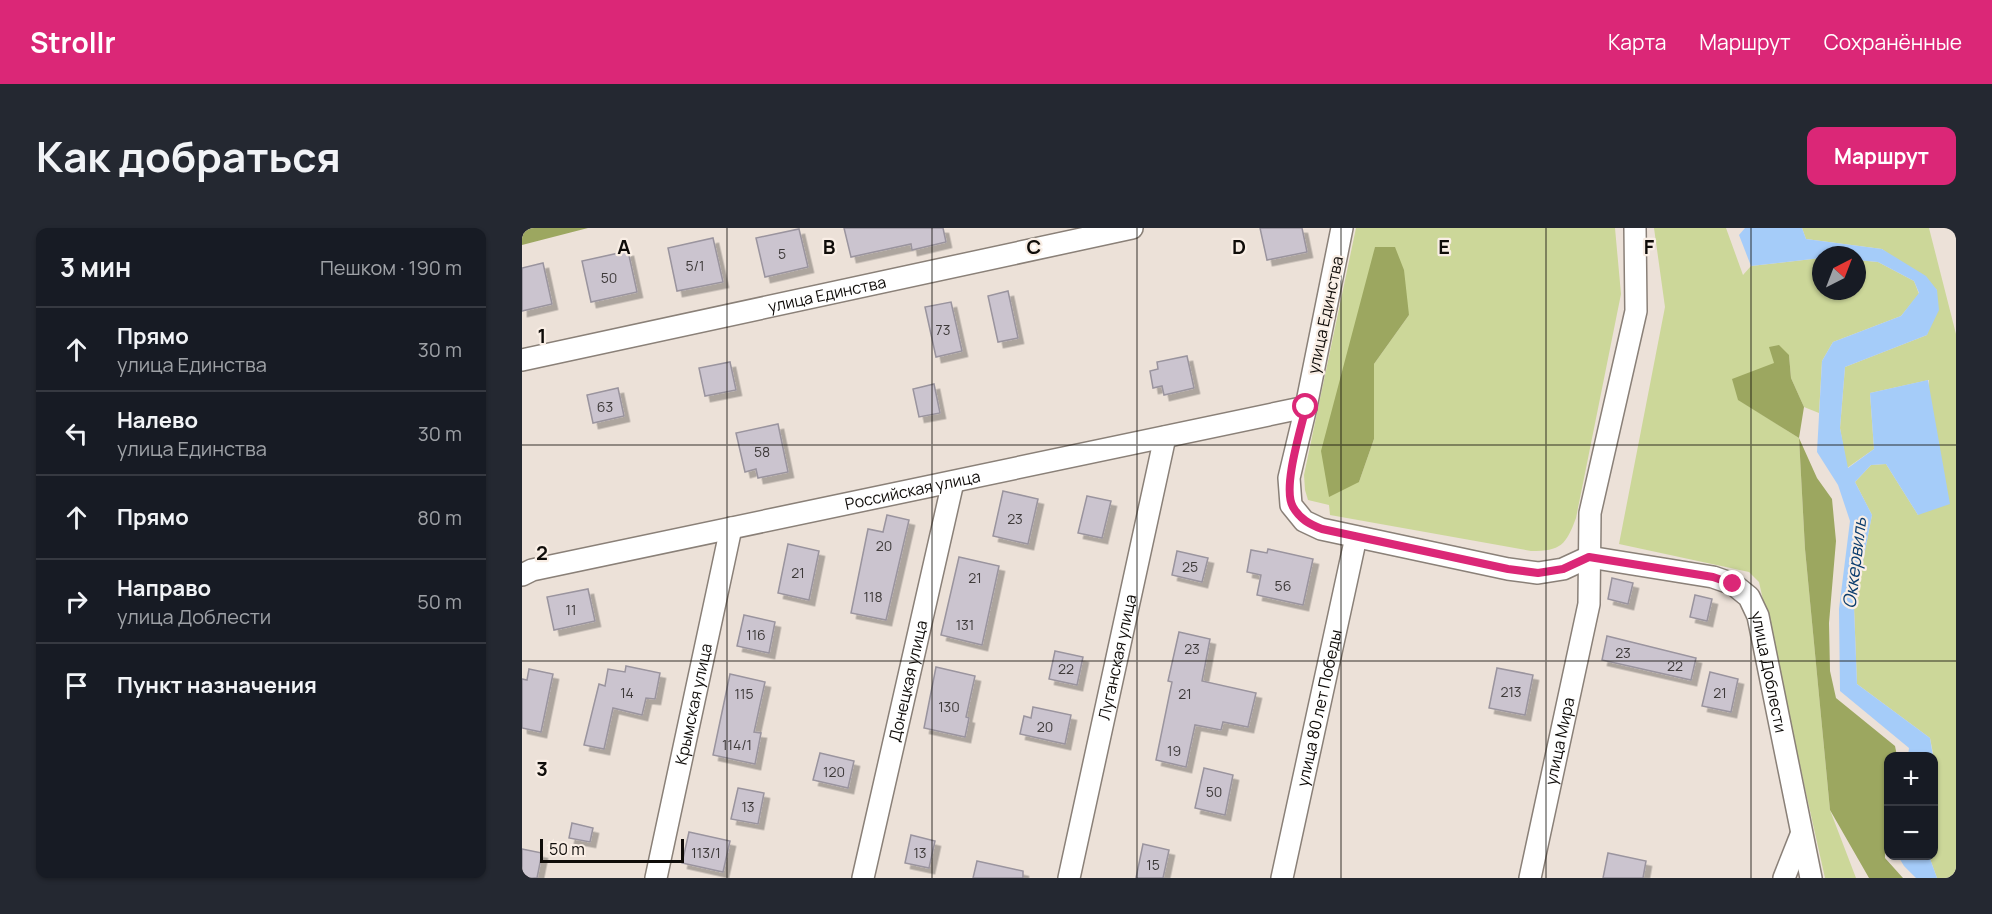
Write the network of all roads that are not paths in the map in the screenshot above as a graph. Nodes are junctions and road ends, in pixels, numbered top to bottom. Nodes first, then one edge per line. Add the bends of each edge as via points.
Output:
1 (1132, 228) edge
2 (1342, 228) edge
3 (1635, 228) edge
4 (522, 360) edge
5 (1306, 407) junction
6 (1165, 437) junction
7 (953, 482) junction
8 (731, 528) junction
9 (1356, 537) junction
10 (1589, 557) junction
11 (522, 575) edge
12 (1801, 835) junction
13 (656, 878) edge
14 (863, 878) edge
15 (1069, 878) edge
16 (1282, 878) edge
17 (1530, 878) edge
18 (1784, 878) edge
19 (1811, 878) edge

1 - 4 street, улица Единства
2 - 5 street, улица Единства
3 - 10 street, улица Мира via 1636,311 1590,513
5 - 6 street, Российская улица
5 - 9 street, улица Единства via 1289,478 1291,505 1304,521
6 - 7 street, Российская улица
6 - 15 street, Луганская улица
7 - 8 street, Российская улица
7 - 14 street, Донецкая улица
8 - 11 street, Российская улица
8 - 13 street, Крымская улица
9 - 10 street, улица Единства via 1538,573 1563,569
9 - 16 street, улица 80 лет Победы
10 - 12 street, улица Доблести via 1713,577 1733,584 1749,597 1758,616
10 - 17 street, улица Мира via 1589,604
12 - 18 street
12 - 19 street, улица Доблести

